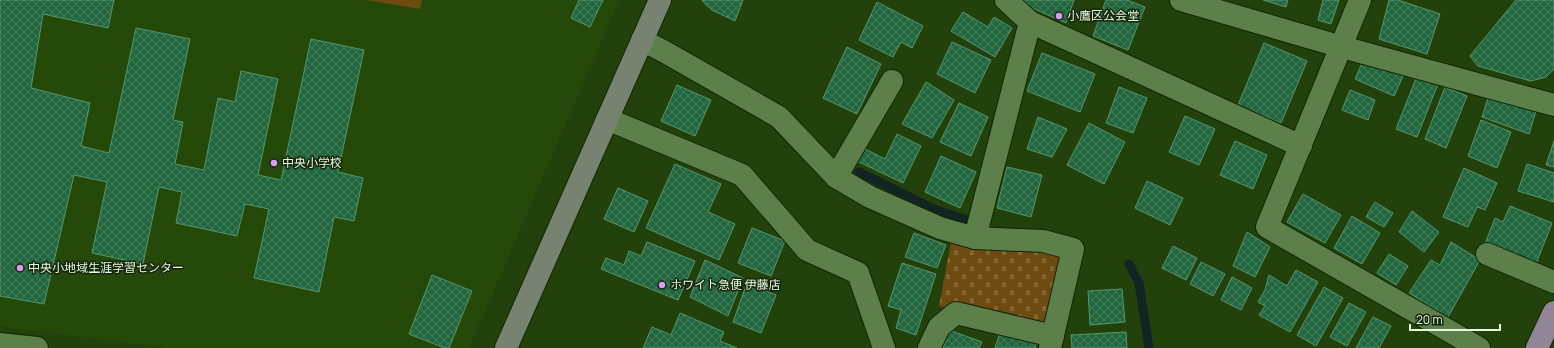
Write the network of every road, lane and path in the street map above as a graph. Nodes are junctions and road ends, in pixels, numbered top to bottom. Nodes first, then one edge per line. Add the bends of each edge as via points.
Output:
1 (660, 0) edge
2 (1006, 0) edge
3 (1181, 0) edge
4 (1360, 0) edge
5 (1030, 22) junction
6 (642, 40) junction
7 (1342, 47) junction
8 (892, 82) dead end
9 (1554, 105) edge
10 (607, 119) junction
11 (1301, 146) junction
12 (836, 177) junction
13 (975, 238) junction
14 (1487, 254) dead end
15 (1554, 282) edge
16 (1554, 312) edge
17 (1051, 342) edge
18 (0, 344) edge
19 (37, 348) edge
20 (506, 348) edge
21 (884, 348) edge
22 (928, 348) edge
23 (1479, 348) edge
24 (1537, 348) edge

1 - 6 street
2 - 5 street
3 - 7 street
4 - 7 street
5 - 11 street
5 - 13 street
6 - 10 street
6 - 12 street via 779,118
7 - 9 street
7 - 11 street
8 - 12 street
10 - 20 street
10 - 21 street via 742,175 807,250 858,273
11 - 23 street via 1267,228
12 - 13 street via 870,197 933,225
13 - 17 street via 1043,241 1073,249
14 - 15 street
16 - 24 main road
17 - 22 street via 956,313 939,327
18 - 19 street

